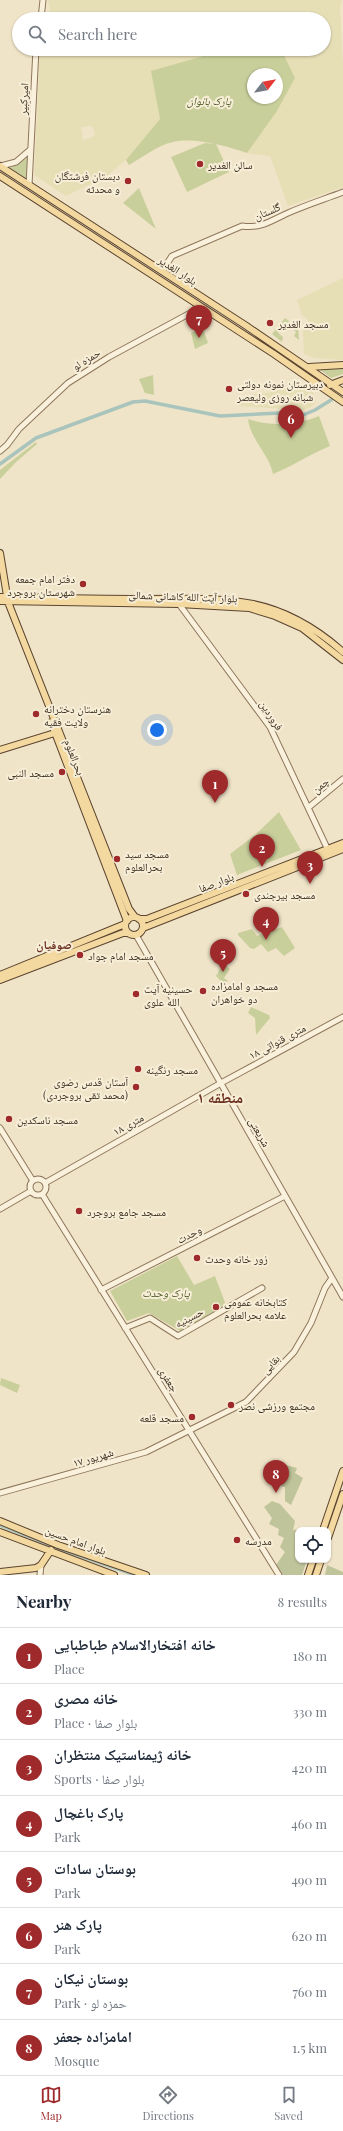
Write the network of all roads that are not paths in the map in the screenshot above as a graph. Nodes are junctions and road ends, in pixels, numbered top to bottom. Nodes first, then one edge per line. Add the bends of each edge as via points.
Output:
1 (43, 0) edge
2 (42, 12) edge
3 (36, 56) edge
4 (30, 150) junction
5 (0, 166) edge
6 (0, 176) edge
7 (29, 185) junction
8 (343, 192) edge
9 (162, 271) junction
10 (191, 290) junction
11 (198, 295) junction
12 (187, 297) junction
13 (196, 303) junction
14 (343, 365) edge
15 (309, 368) junction
16 (304, 374) junction
17 (343, 380) edge
18 (331, 384) junction
19 (327, 390) junction
20 (343, 392) edge
21 (343, 402) edge
22 (0, 451) edge
23 (0, 553) edge
24 (0, 577) edge
25 (4, 599) edge
26 (178, 602) junction
27 (343, 652) edge
28 (343, 660) edge
29 (57, 732) junction
30 (0, 750) edge
31 (343, 779) edge
32 (309, 807) junction
33 (343, 843) edge
34 (343, 849) edge
35 (328, 850) junction
36 (281, 871) junction
37 (207, 899) junction
38 (137, 918) junction
39 (126, 922) junction
40 (143, 928) junction
41 (128, 933) junction
42 (136, 935) junction
43 (2, 977) edge
44 (343, 1017) edge
45 (221, 1083) junction
46 (0, 1128) edge
47 (33, 1181) junction
48 (45, 1183) junction
49 (31, 1191) junction
50 (42, 1194) junction
51 (285, 1196) junction
52 (0, 1208) edge
53 (332, 1278) junction
54 (262, 1288) dead end
55 (101, 1290) junction
56 (343, 1297) edge
57 (125, 1328) junction
58 (189, 1431) junction
59 (343, 1471) edge
60 (0, 1493) edge
61 (343, 1494) edge
62 (0, 1521) edge
63 (324, 1527) edge
64 (331, 1529) edge
65 (0, 1532) edge
66 (56, 1544) junction
67 (52, 1553) junction
68 (312, 1563) edge
69 (320, 1563) edge
70 (41, 1565) junction
71 (0, 1572) edge
72 (40, 1575) edge
73 (114, 1575) edge
74 (146, 1575) edge
75 (279, 1575) edge
76 (308, 1575) edge
77 (316, 1575) edge

1 - 2 street
3 - 4 street, امیرکبیر
4 - 5 street via 16,162
4 - 7 street, امیرکبیر
5 - 7 main road, بلوار الغدیر
6 - 12 main road, بلوار الغدیر
7 - 9 main road, بلوار الغدیر
8 - 9 street, گلستان via 287,213 271,222 252,228 238,227 172,256
9 - 10 main road, بلوار الغدیر
10 - 11 main road, بلوار الغدیر
10 - 12 main road
11 - 13 main road
11 - 15 main road, بلوار الغدیر
12 - 13 main road, بلوار الغدیر
13 - 16 main road, بلوار الغدیر
13 - 22 street, حمزه لو via 194,311 109,357 68,383 19,429 7,446
14 - 15 main road
15 - 16 main road
15 - 18 main road, بلوار الغدیر
16 - 19 main road, بلوار الغدیر
17 - 18 main road
18 - 19 main road
18 - 20 main road, بلوار الغدیر
19 - 21 main road, بلوار الغدیر
23 - 25 main road
24 - 25 main road
25 - 26 main road, بلوار آیت الله کاشانی شمالی
25 - 29 main road, بحرالعلوم
26 - 27 main road, بلوار آیت الله کاشانی شمالی via 247,603 271,609 309,626
26 - 28 main road, بلوار آیت الله کاشانی شمالی via 244,607 275,616 309,632
26 - 32 street, فروردین via 270,727
29 - 30 main road
29 - 38 main road, بحرالعلوم via 129,909
29 - 39 main road, بحرالعلوم
31 - 32 street, چمن
32 - 35 street, فروردین
33 - 35 main road, بلوار صفا
34 - 36 main road, بلوار صفا
35 - 36 main road, بلوار صفا
36 - 37 main road, بلوار صفا
37 - 38 main road, بلوار صفا via 147,919
37 - 40 main road, بلوار صفا
38 - 39 main road, بلوار صفا
38 - 40 main road, بحرالعلوم
39 - 41 main road, بحرالعلوم
39 - 43 main road
40 - 42 main road
41 - 42 main road
41 - 43 main road via 123,932
42 - 45 street, شریعتی
44 - 45 street, ۱۸ متری قنواتی
45 - 48 street, ۱۸ متری
45 - 51 street, شریعتی
46 - 47 street
47 - 48 street via 39,1179
47 - 49 street via 30,1185
48 - 50 street
49 - 50 street via 35,1195
49 - 52 street
50 - 55 street, جعفری
51 - 53 street, شریعتی
51 - 55 street, وحدت
53 - 56 street, شریعتی
53 - 58 street, بقایی via 305,1334 272,1378 246,1402
54 - 57 street, حسینیه via 178,1336 150,1318
55 - 57 street, جعفری
57 - 58 street, جعفری
58 - 60 street, ۱۷ شهریور via 146,1452
58 - 75 street, جعفری
59 - 63 main road
61 - 64 main road
62 - 66 main road, بلوار امام حسین
65 - 67 main road, بلوار امام حسین
66 - 67 main road
66 - 74 main road, بلوار امام حسین
67 - 70 main road
67 - 73 main road, بلوار امام حسین
68 - 76 main road
69 - 77 main road
70 - 71 main road via 31,1570
70 - 72 street

